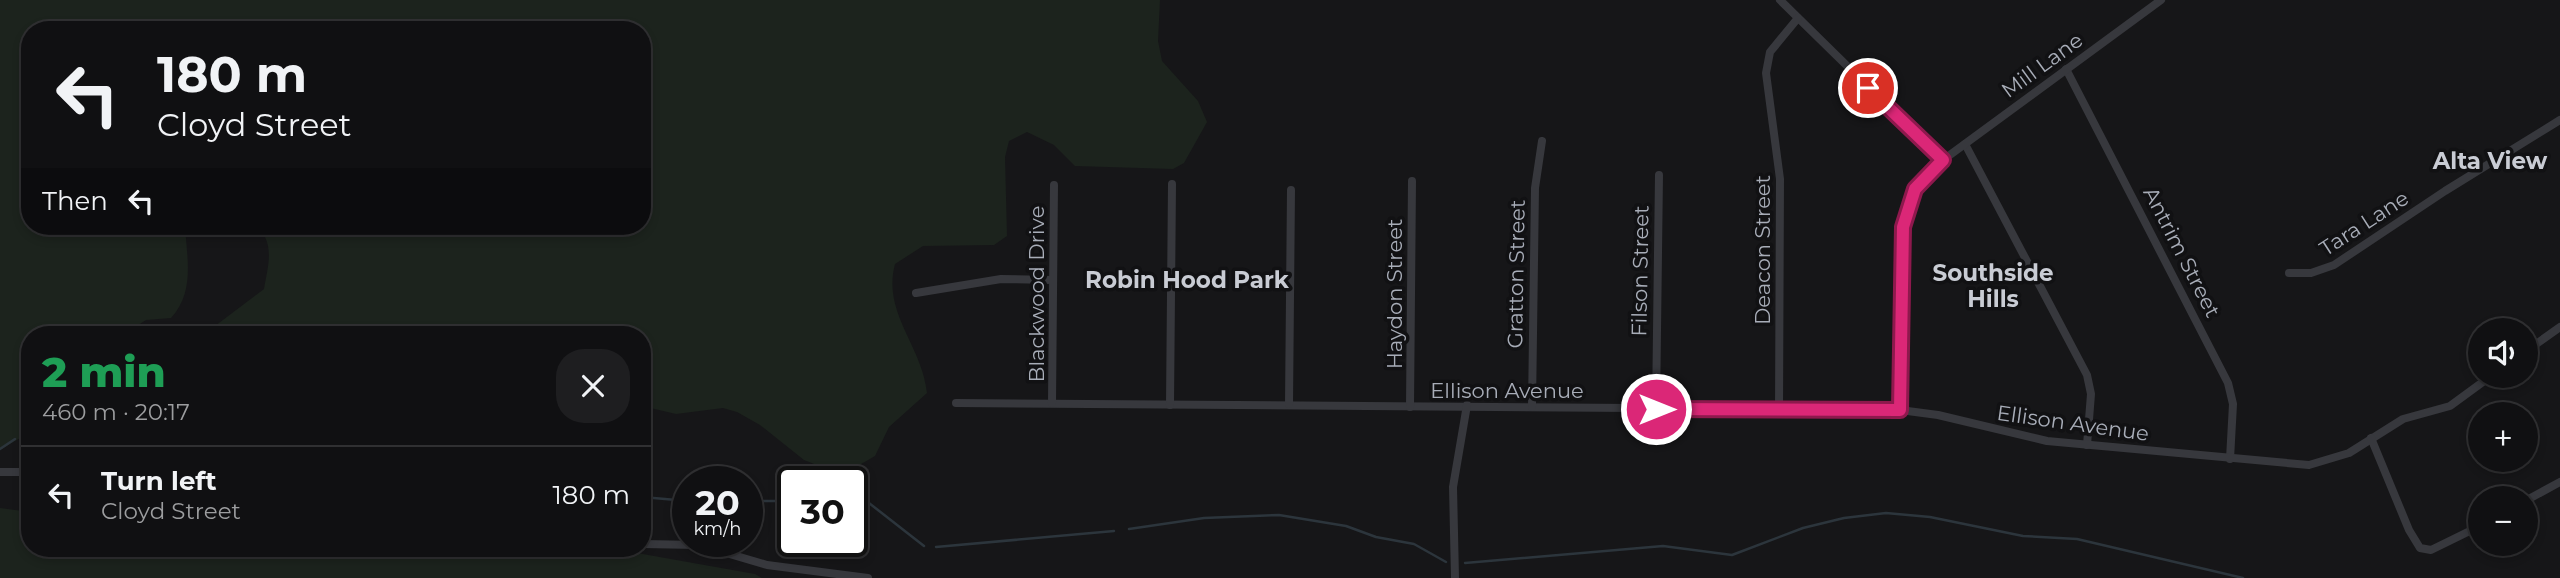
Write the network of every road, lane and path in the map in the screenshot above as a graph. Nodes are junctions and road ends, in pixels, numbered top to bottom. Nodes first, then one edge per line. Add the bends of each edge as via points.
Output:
1 (1780, 0) edge
2 (2158, 1) edge
3 (1798, 18) junction
4 (2066, 69) junction
5 (2560, 120) edge
6 (1542, 141) dead end
7 (1965, 144) junction
8 (1943, 160) junction
9 (1658, 175) dead end
10 (1412, 181) dead end
11 (1172, 184) dead end
12 (1054, 185) dead end
13 (1291, 190) dead end
14 (2289, 273) dead end
15 (1053, 280) junction
16 (916, 293) dead end
17 (2560, 327) edge
18 (2538, 343) edge
19 (2475, 388) edge
20 (956, 403) dead end
21 (1052, 403) junction
22 (1289, 404) junction
23 (1170, 405) junction
24 (1467, 405) junction
25 (1410, 407) junction
26 (1532, 407) junction
27 (1656, 409) junction
28 (1779, 410) junction
29 (1900, 410) junction
30 (2371, 438) junction
31 (2087, 445) junction
32 (2230, 459) junction
33 (0, 472) edge
34 (21, 472) edge
35 (2560, 482) edge
36 (2538, 494) edge
37 (2468, 532) edge
38 (651, 544) edge
39 (868, 578) edge
40 (1455, 578) edge

1 - 3 street
2 - 4 street, Mill Lane
3 - 8 street
3 - 28 street, Deacon Street via 1770,52 1766,73 1780,179
4 - 7 street, Mill Lane
4 - 32 street, Antrim Street via 2228,383 2233,404
5 - 14 street, Tara Lane via 2334,265 2311,273
6 - 26 street, Gratton Street via 1535,188
7 - 8 street, Mill Lane
7 - 31 street via 2087,375 2091,394
8 - 29 street, Mill Lane via 1915,189 1903,227
9 - 27 street, Filson Street
10 - 25 street, Haydon Street
11 - 23 street
12 - 15 street, Blackwood Drive
13 - 22 street
15 - 16 street via 1001,279
15 - 21 street, Blackwood Drive
17 - 18 street
19 - 30 street, Ellison Avenue via 2450,406 2403,419
20 - 21 street, Ellison Avenue
21 - 23 street, Ellison Avenue
22 - 23 street, Ellison Avenue
22 - 25 street, Ellison Avenue
24 - 25 street, Ellison Avenue
24 - 26 street, Ellison Avenue
24 - 40 street via 1453,487
26 - 27 street, Ellison Avenue
27 - 28 street, Ellison Avenue
28 - 29 street, Ellison Avenue
29 - 31 street, Ellison Avenue via 2024,438
30 - 32 street, Ellison Avenue via 2322,463
30 - 37 street via 2416,544 2431,550
31 - 32 street, Ellison Avenue
33 - 34 street
35 - 36 street
38 - 39 street via 699,545 779,567

